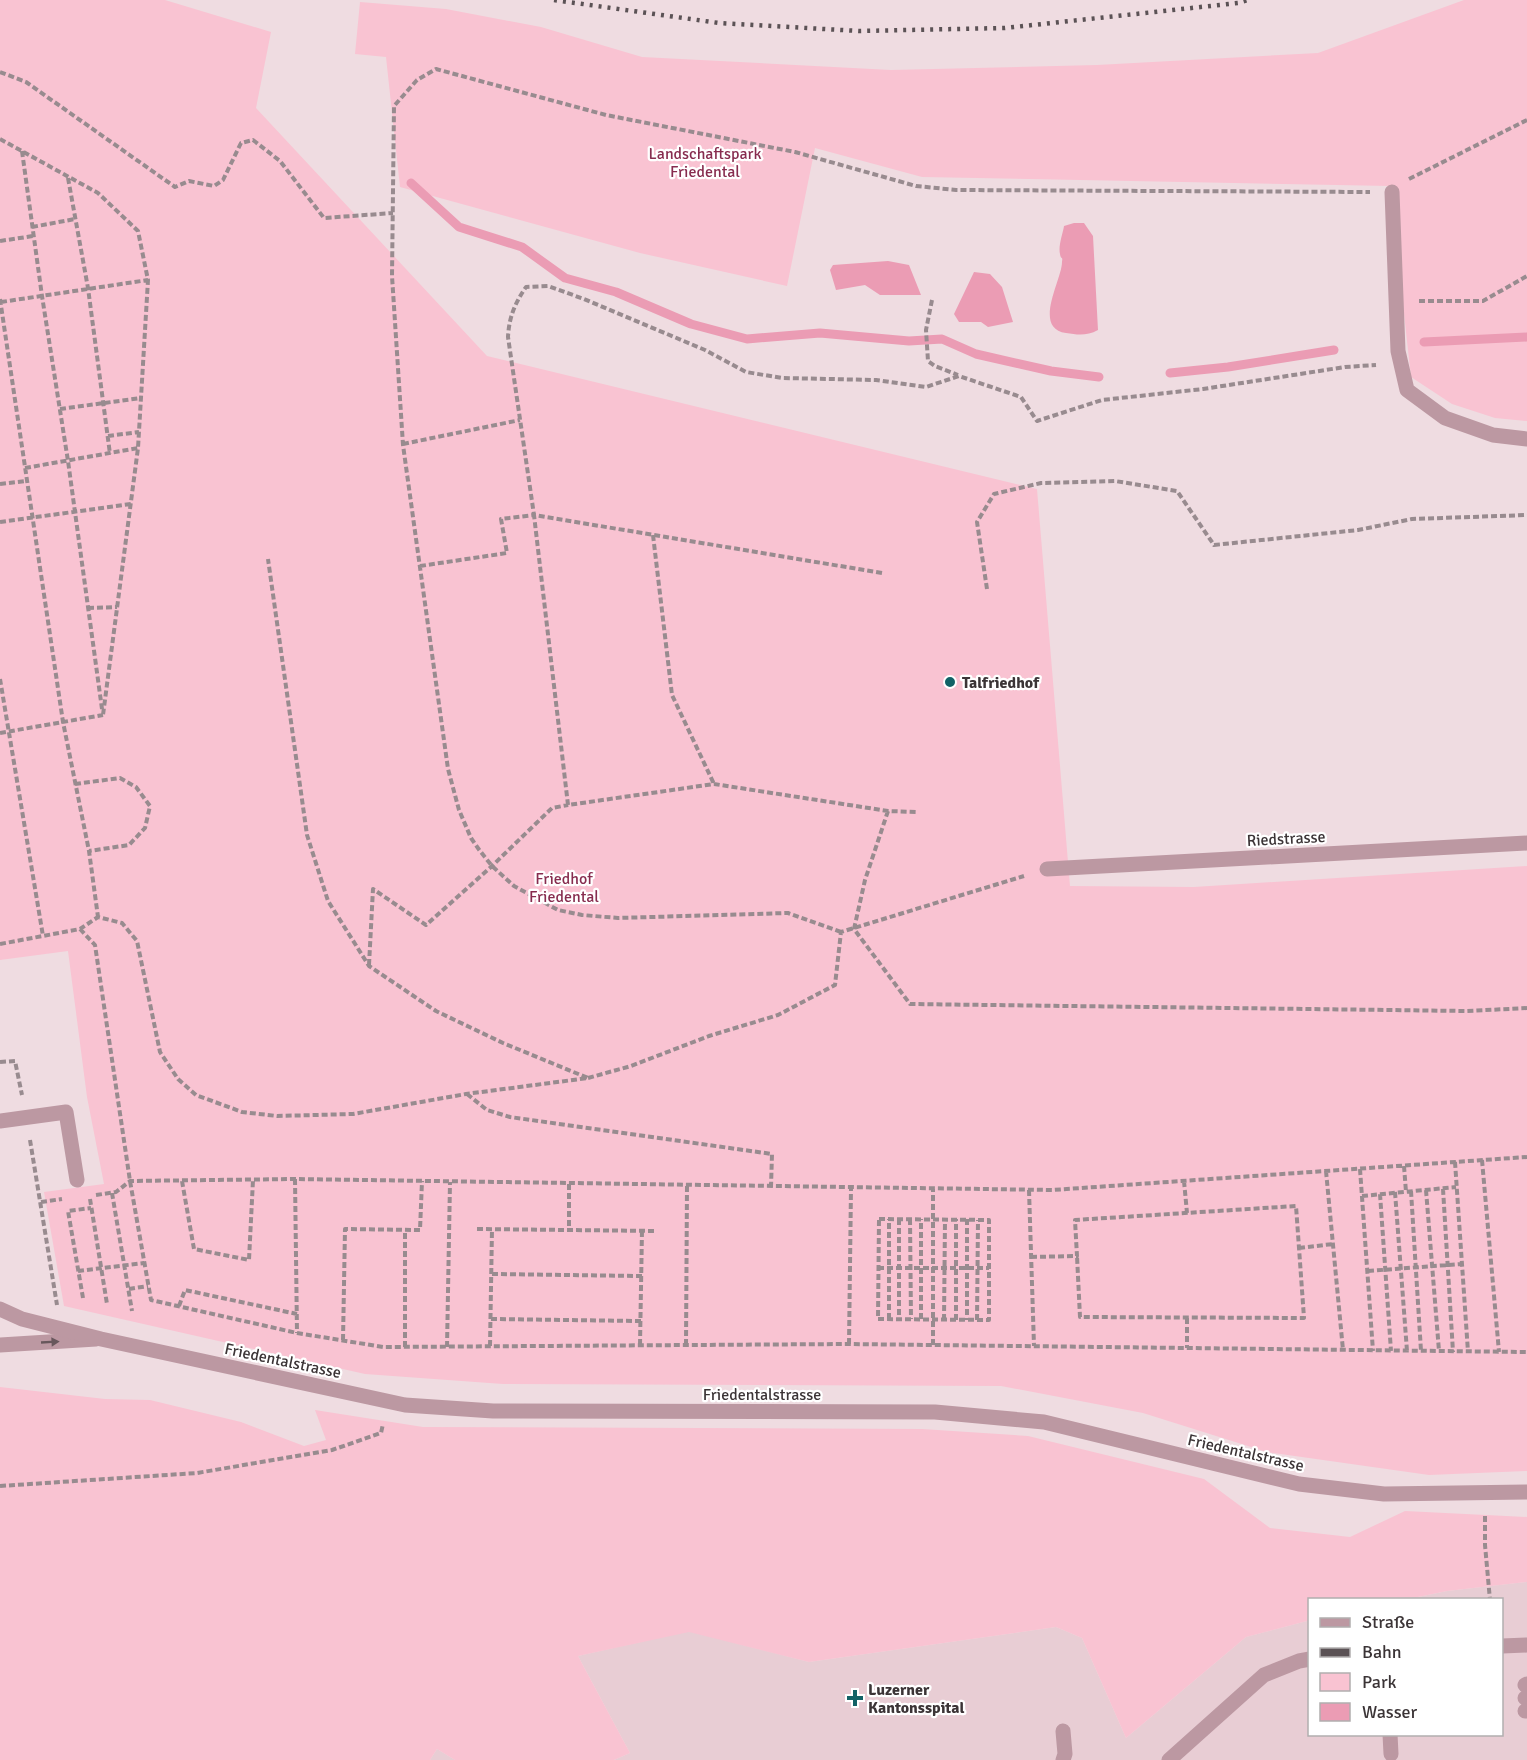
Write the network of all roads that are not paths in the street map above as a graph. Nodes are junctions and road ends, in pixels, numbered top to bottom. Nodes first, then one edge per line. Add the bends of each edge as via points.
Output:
1 (1392, 192) road end
2 (1527, 439) edge
3 (1527, 843) edge
4 (1047, 869) road end
5 (0, 1121) edge
6 (77, 1180) dead end
7 (0, 1309) edge
8 (100, 1339) junction
9 (0, 1345) edge
10 (1527, 1492) edge
11 (1527, 1645) edge
12 (1503, 1646) edge
13 (1308, 1659) edge
14 (1063, 1731) dead end
15 (1390, 1736) edge
16 (1391, 1754) dead end
17 (1063, 1760) edge
18 (1169, 1760) edge

1 - 2 street via 1398,351 1407,390 1445,418 1492,435
3 - 4 street, Riedstrasse
5 - 6 street via 66,1112
7 - 8 street, Friedentalstrasse via 22,1319
9 -> 8 street
8 - 10 street, Friedentalstrasse via 405,1405 493,1411 935,1412 1044,1422 1299,1484 1384,1494
11 - 12 street
13 - 18 street via 1264,1675
14 - 17 street
15 - 16 street

